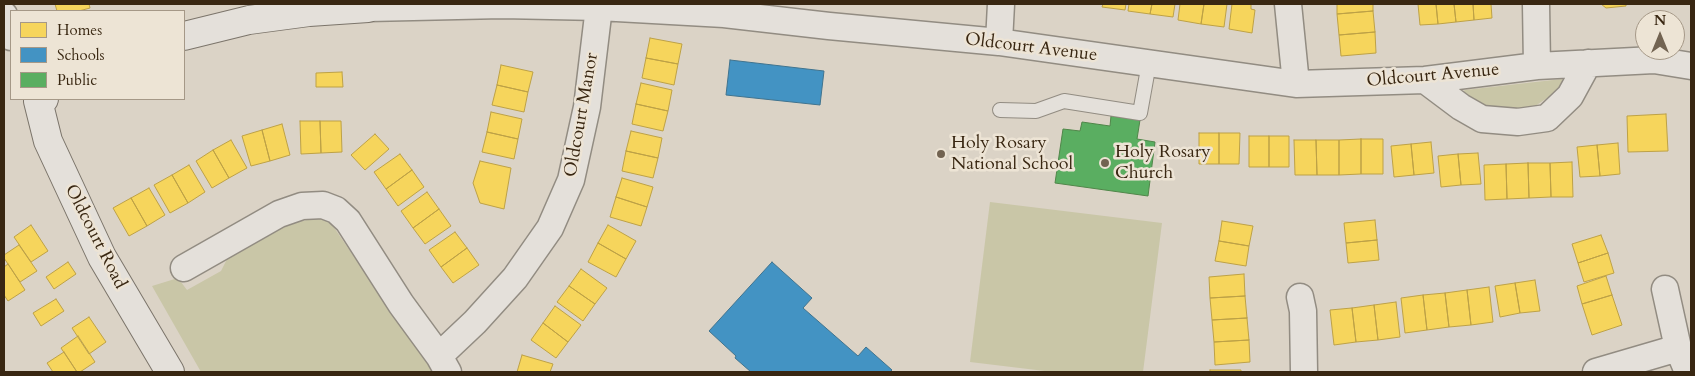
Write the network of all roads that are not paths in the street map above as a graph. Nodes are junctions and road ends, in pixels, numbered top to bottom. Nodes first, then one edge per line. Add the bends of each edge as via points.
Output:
1 (1001, 4) edge
2 (1288, 4) edge
3 (1536, 4) edge
4 (368, 6) edge
5 (599, 7) junction
6 (725, 9) edge
7 (4, 15) edge
8 (10, 34) edge
9 (185, 36) edge
10 (999, 42) junction
11 (1588, 63) junction
12 (1149, 64) junction
13 (1537, 66) junction
14 (1691, 66) edge
15 (1425, 80) junction
16 (1296, 84) junction
17 (39, 100) edge
18 (1000, 110) dead end
19 (184, 268) dead end
20 (1665, 289) dead end
21 (1300, 297) dead end
22 (1678, 348) junction
23 (443, 364) edge
24 (170, 372) edge
25 (1304, 372) edge
26 (1596, 372) edge
27 (1688, 372) edge

1 - 10 street
2 - 16 street
3 - 13 street
4 - 5 street, Oldcourt Avenue
4 - 9 street via 249,20
5 - 6 street, Oldcourt Avenue
5 - 23 street, Oldcourt Manor via 586,106 571,180 550,228 515,278 474,322
6 - 10 street, Oldcourt Avenue via 829,26
7 - 8 street
10 - 12 street, Oldcourt Avenue
11 - 13 street, Oldcourt Avenue
11 - 14 street, Oldcourt Avenue via 1654,60
11 - 15 street via 1570,96 1547,118 1518,122 1482,119 1460,107
12 - 16 street, Oldcourt Avenue
12 - 18 lane via 1140,113 1064,102 1036,111
13 - 15 street, Oldcourt Avenue
15 - 16 street, Oldcourt Avenue
17 - 24 street, Oldcourt Road via 48,141 102,257
19 - 23 street, Oldcourt Manor via 279,214 302,206 323,205 336,210 348,221
20 - 22 street
21 - 25 street
22 - 26 street
22 - 27 street

